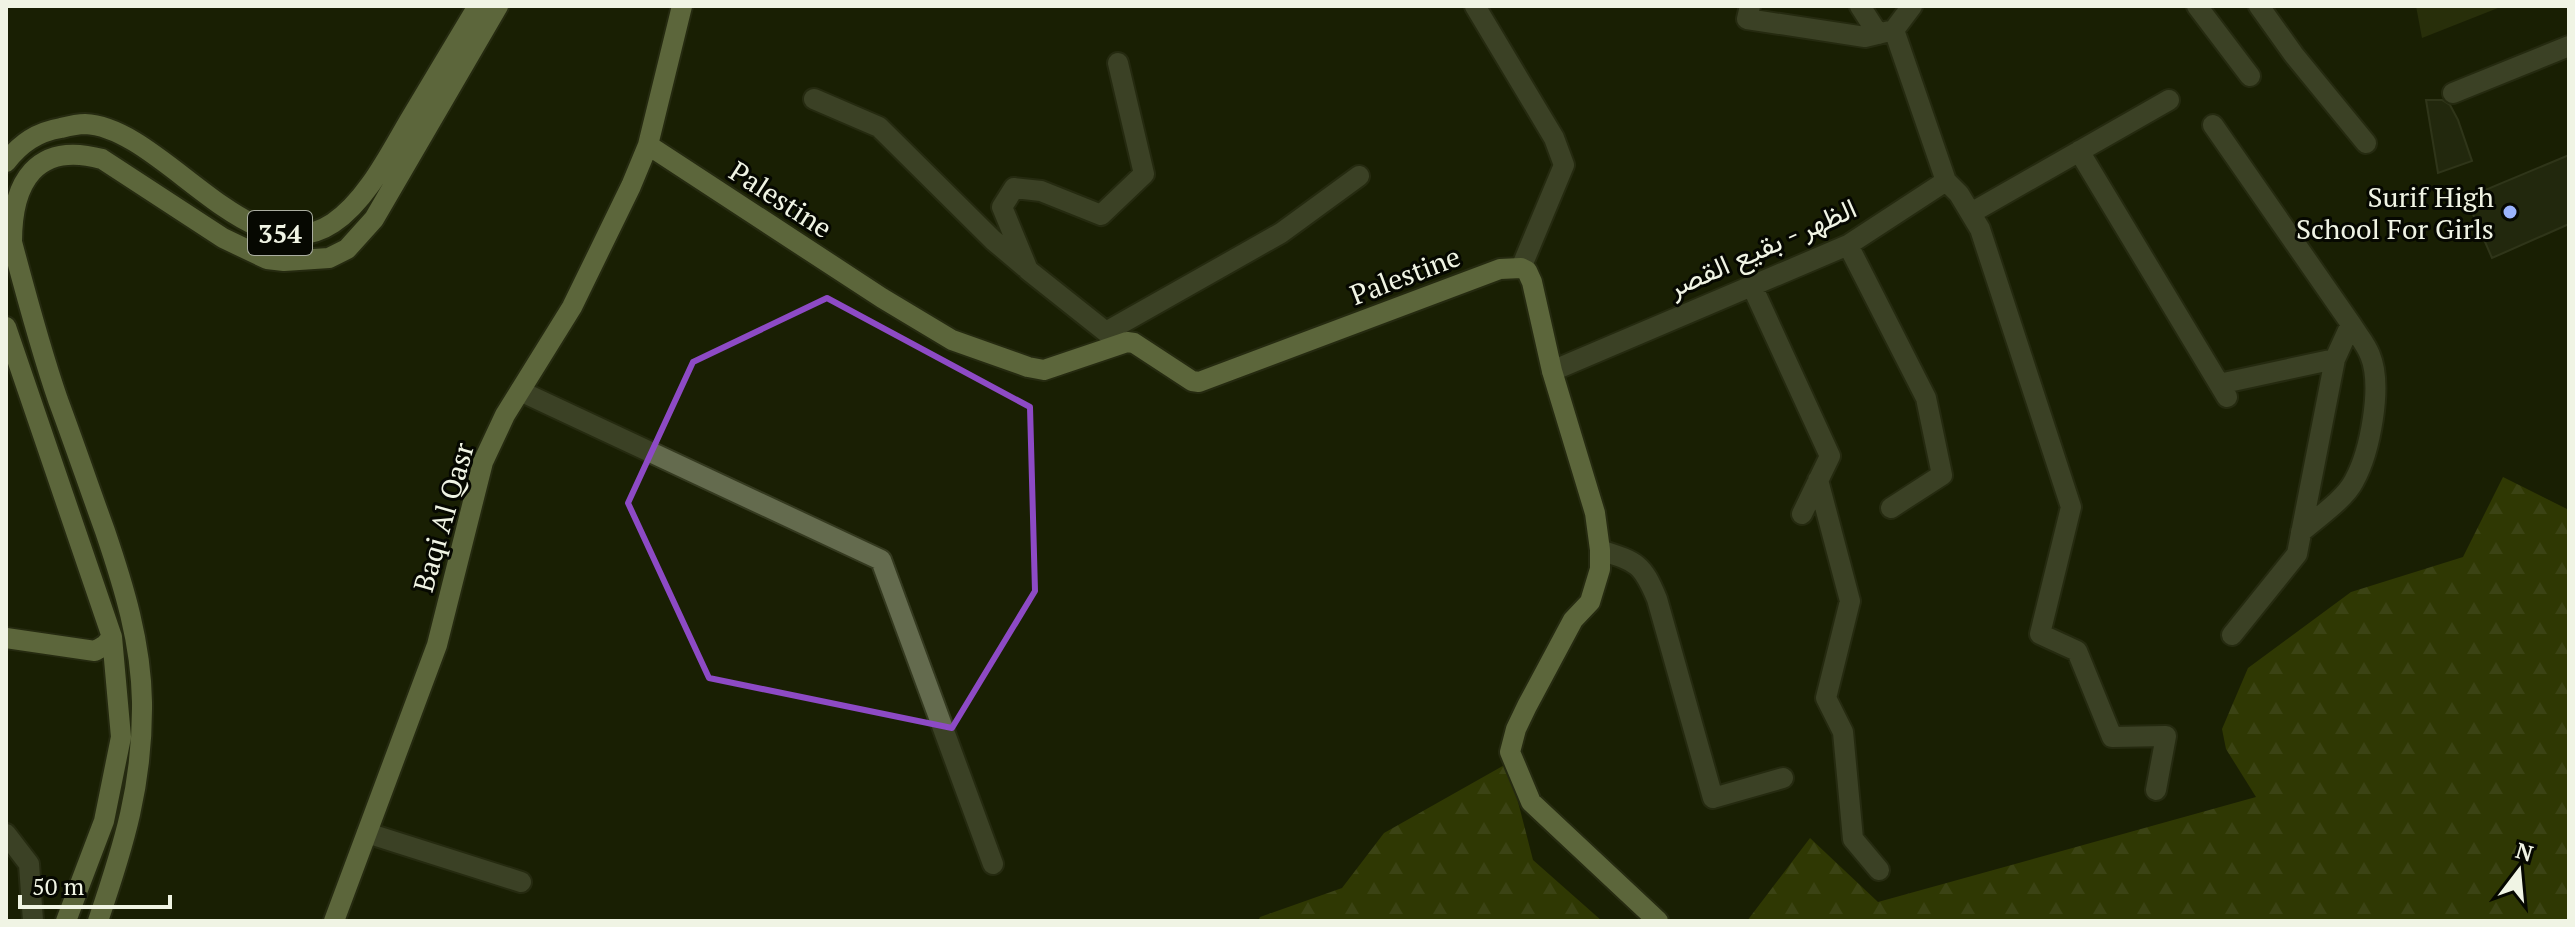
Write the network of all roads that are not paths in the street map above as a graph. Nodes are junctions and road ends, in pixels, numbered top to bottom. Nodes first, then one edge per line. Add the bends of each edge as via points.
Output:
1 (478, 6) edge
2 (498, 6) edge
3 (682, 6) edge
4 (1475, 6) edge
5 (1750, 6) edge
6 (1860, 6) edge
7 (1912, 6) edge
8 (2197, 6) edge
9 (2259, 6) edge
10 (1886, 32) junction
11 (2569, 46) edge
12 (1118, 63) dead end
13 (2250, 76) dead end
14 (2453, 93) dead end
15 (814, 99) dead end
16 (2169, 100) dead end
17 (2213, 125) dead end
18 (2366, 143) dead end
19 (648, 145) junction
20 (2079, 151) junction
21 (6, 162) edge
22 (1359, 176) dead end
23 (1946, 181) junction
24 (1971, 213) junction
25 (1848, 245) junction
26 (1521, 268) junction
27 (1028, 270) junction
28 (1752, 286) junction
29 (2351, 324) junction
30 (6, 327) edge
31 (1114, 337) junction
32 (2335, 359) junction
33 (1552, 371) junction
34 (520, 391) junction
35 (1818, 480) junction
36 (1891, 508) dead end
37 (1802, 514) dead end
38 (2301, 532) junction
39 (1600, 550) junction
40 (2232, 635) dead end
41 (112, 637) junction
42 (6, 638) edge
43 (1783, 778) dead end
44 (2156, 790) dead end
45 (367, 833) junction
46 (6, 834) edge
47 (993, 864) dead end
48 (1879, 870) dead end
49 (521, 882) dead end
50 (33, 921) edge
51 (66, 921) edge
52 (98, 921) edge
53 (334, 921) edge
54 (1658, 921) edge

1 - 21 main road, 354 via 376,177 345,214 315,232 286,234 253,226 126,137 88,124 47,130 26,141
2 - 52 main road, 354 via 374,219 347,249 329,258 284,261 250,253 102,159 86,155 41,163 22,186 12,217 12,242 56,394 125,589 136,639 142,700 136,791
3 - 19 main road, Baqi Al Qasr
4 - 26 street via 1554,138 1564,165
5 - 10 street via 1747,19 1865,37
6 - 10 street
7 - 10 street
8 - 13 street
9 - 18 street
10 - 23 street
11 - 14 street
12 - 27 street via 1144,174 1101,215 1041,191 1014,188 1002,207
15 - 27 street via 879,127
16 - 20 street
17 - 29 street
19 - 31 main road, Palestine via 952,340 1044,370
19 - 34 main road, Baqi Al Qasr via 572,307
20 - 24 street
20 - 32 street via 2223,391
22 - 31 street via 1281,233
23 - 24 street
23 - 25 street, الظهر - بقيع القصر
24 - 44 street via 2071,507 2040,634 2077,651 2112,737 2166,736
25 - 28 street, الظهر - بقيع القصر
25 - 36 street via 1926,398 1942,475
26 - 31 main road, Palestine via 1500,269 1199,382 1134,343
26 - 33 main road via 1530,275
27 - 31 street
28 - 33 street, الظهر - بقيع القصر
28 - 35 street via 1830,456
29 - 32 street
29 - 38 street via 2374,370 2369,437 2354,482
30 - 41 main road
32 - 38 street
33 - 39 main road via 1595,513
34 - 45 main road, Baqi Al Qasr via 483,462 437,645
34 - 47 street via 881,560
35 - 37 street
35 - 48 street via 1850,601 1826,698 1843,732 1853,839
38 - 40 street via 2297,554
39 - 43 street via 1646,572 1713,798
39 - 54 main road via 1590,602 1573,620 1527,706 1510,752 1531,802
41 - 42 main road via 95,651
41 - 51 main road via 121,737 104,821
45 - 49 street
45 - 53 main road, Baqi Al Qasr
46 - 50 street via 29,864

